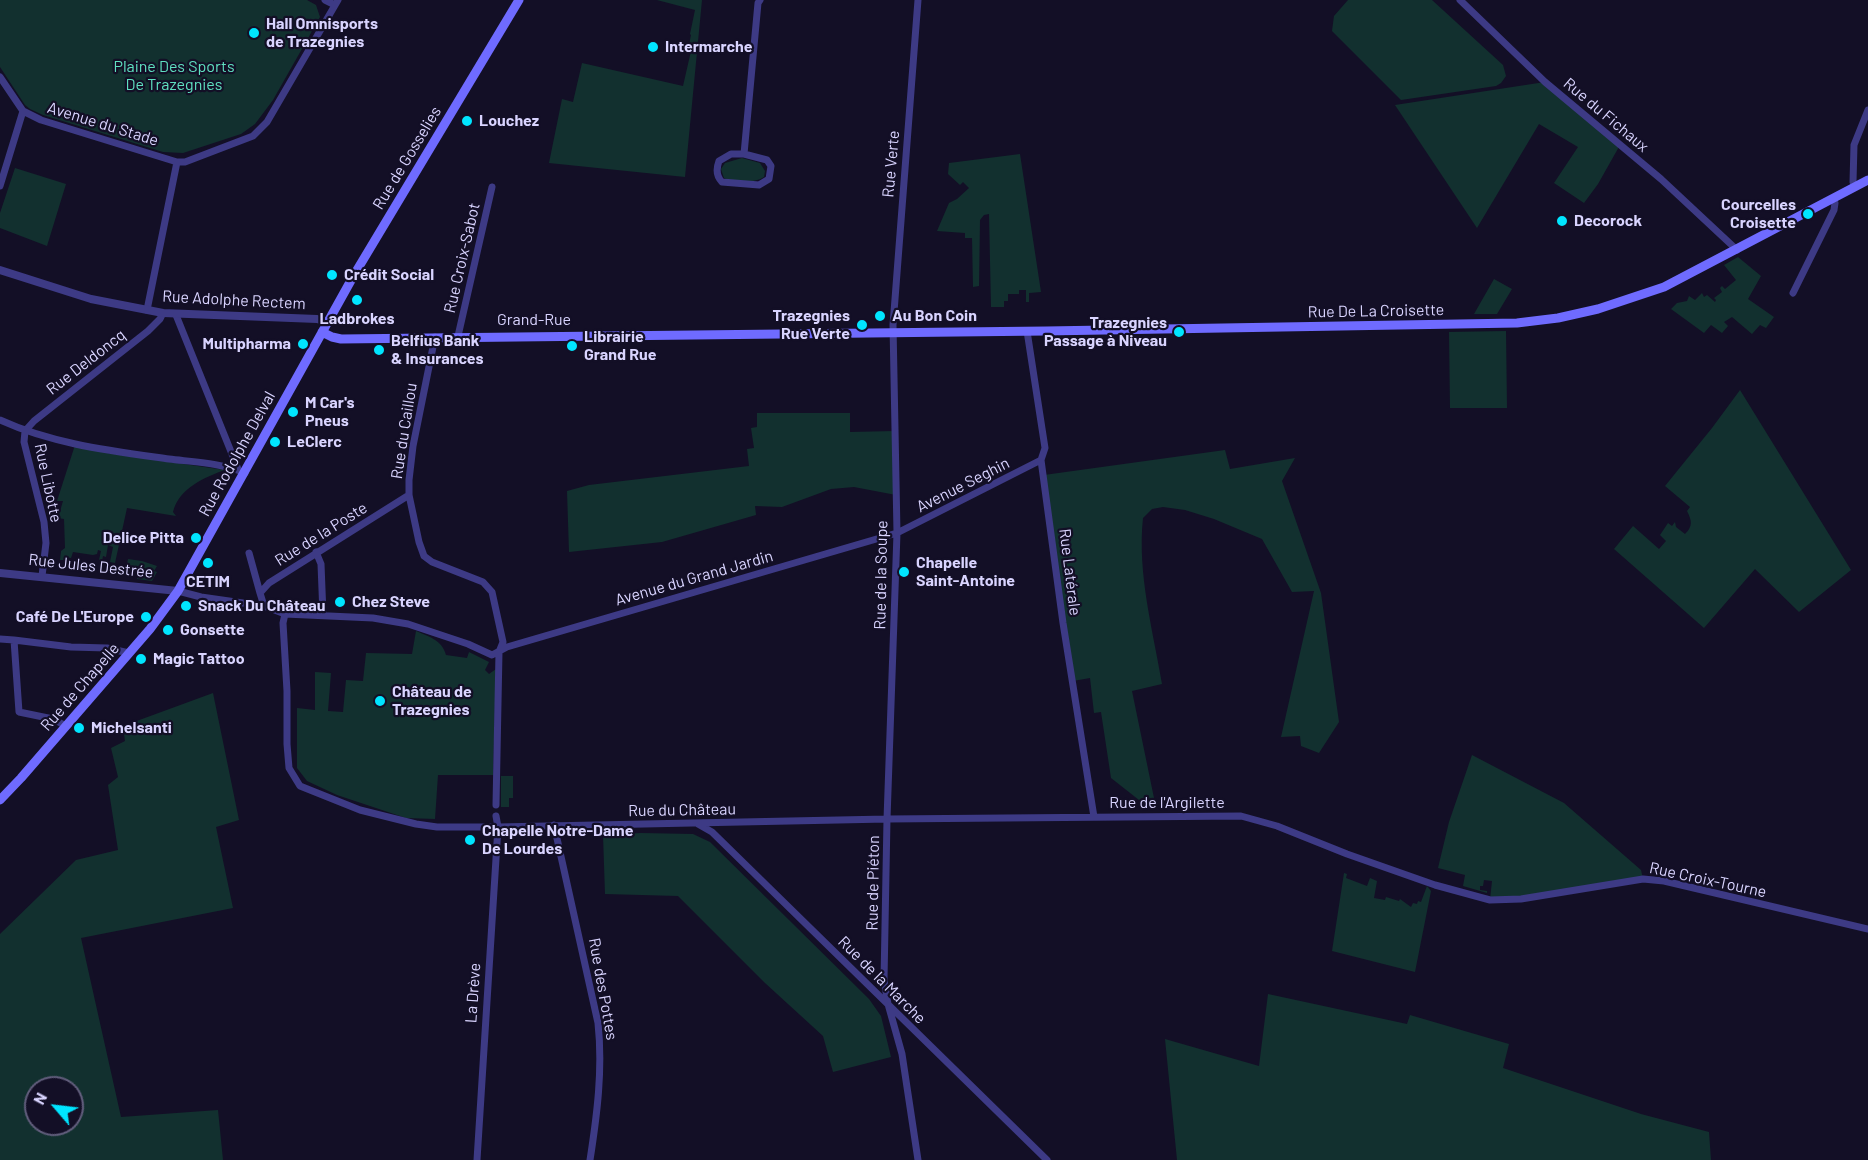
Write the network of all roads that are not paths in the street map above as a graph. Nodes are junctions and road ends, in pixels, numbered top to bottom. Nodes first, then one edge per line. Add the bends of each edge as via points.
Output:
1 (325, 0) edge
2 (760, 0) edge
3 (918, 0) edge
4 (1460, 0) edge
5 (515, 1) edge
6 (336, 3) edge
7 (0, 77) edge
8 (1868, 110) edge
9 (23, 111) junction
10 (744, 154) junction
11 (177, 162) junction
12 (1868, 180) edge
13 (0, 186) edge
14 (492, 187) dead end
15 (1855, 187) junction
16 (1833, 198) junction
17 (1737, 250) junction
18 (0, 270) edge
19 (1793, 293) dead end
20 (147, 310) junction
21 (163, 314) junction
22 (176, 315) junction
23 (327, 322) junction
24 (893, 331) junction
25 (1027, 331) junction
26 (322, 332) junction
27 (458, 336) junction
28 (435, 337) junction
29 (0, 420) edge
30 (25, 431) junction
31 (1041, 460) junction
32 (242, 471) junction
33 (409, 495) junction
34 (897, 533) junction
35 (316, 552) junction
36 (249, 553) dead end
37 (0, 573) edge
38 (42, 576) junction
39 (178, 591) junction
40 (260, 593) junction
41 (264, 606) junction
42 (285, 614) junction
43 (323, 615) junction
44 (0, 639) edge
45 (14, 640) junction
46 (499, 652) junction
47 (129, 653) junction
48 (66, 726) junction
49 (0, 800) edge
50 (496, 805) dead end
51 (496, 816) dead end
52 (1094, 817) junction
53 (887, 819) junction
54 (696, 823) junction
55 (554, 825) junction
56 (498, 827) junction
57 (1435, 885) joint
58 (1868, 929) edge
59 (888, 1004) junction
60 (477, 1160) edge
61 (590, 1160) edge
62 (918, 1160) edge
63 (1047, 1160) edge

1 - 6 street
2 - 10 street
3 - 24 street, Rue Verte
4 - 17 street, Rue du Fichaux via 1545,82 1661,179
5 - 23 main road, Rue de Gosselies
6 - 11 street via 267,122 253,136
7 - 9 street
8 - 15 street via 1854,145
9 - 11 street, Avenue du Stade
9 - 13 street
10 - 10 street via 767,160 771,166 765,183 719,179 719,161 731,154
11 - 20 street
12 - 15 main road, Rue De La Croisette
14 - 27 street, Rue Croix-Sabot
15 - 16 main road, Rue De La Croisette
16 - 17 main road, Rue De La Croisette
16 - 19 street via 1834,210
17 - 25 main road, Rue De La Croisette via 1634,299 1526,322
18 - 20 street, Rue Adolphe Rectem via 91,299
20 - 21 street, Rue Adolphe Rectem
21 - 22 street, Rue Adolphe Rectem
21 - 30 street, Rue Deldoncq via 148,331
22 - 23 street, Rue Adolphe Rectem
22 - 32 street
23 - 26 main road, Rue de Gosselies
24 - 25 main road, Rue De La Croisette
24 - 27 main road, Grand-Rue
24 - 34 street, Rue de la Soupe
25 - 31 street, Rue Latérale via 1045,448
26 - 28 main road, Grand-Rue via 340,339
26 - 32 main road, Rue Rodolphe Delval
27 - 28 main road, Grand-Rue
28 - 33 street, Rue du Caillou via 413,446
29 - 30 street
30 - 32 street via 111,451
30 - 38 street, Rue Libotte via 24,442 44,522
31 - 34 street, Avenue Seghin
31 - 52 street, Rue Latérale
32 - 39 main road, Rue Rodolphe Delval
33 - 35 street, Rue de la Poste
33 - 46 street, Rue du Caillou via 424,556 483,582 492,592 503,642
34 - 46 street, Avenue du Grand Jardin
34 - 53 street, Rue de la Soupe
35 - 40 street, Rue de la Poste
35 - 43 street via 321,564
36 - 40 street
37 - 38 street, Rue Jules Destrée
38 - 39 street, Rue Jules Destrée
39 - 41 street
39 - 47 main road, Rue de Chapelle
40 - 41 street
41 - 42 street
42 - 43 street
42 - 56 street, Rue du Château via 286,744 289,768 300,786 360,810 417,825
43 - 46 street via 408,624 492,655
44 - 45 street
45 - 47 street
45 - 48 street via 19,712
46 - 50 street
47 - 48 main road, Rue de Chapelle
48 - 49 main road, Rue de Chapelle
51 - 56 street, La Drève
52 - 53 street, Rue de l'Argilette
52 - 57 street, Rue de l'Argilette via 1247,817
53 - 54 street, Rue du Château
53 - 59 street, Rue de Piéton via 884,980
54 - 55 street, Rue du Château
54 - 59 street, Rue de la Marche via 712,832
55 - 56 street, Rue du Château
55 - 61 street, Rue des Pottes via 600,1044
56 - 60 street, La Drève
57 - 58 street, Rue Croix-Tourne via 1490,900 1521,899 1643,879
59 - 62 street, Rue de Piéton via 902,1054
59 - 63 street, Rue de la Marche

